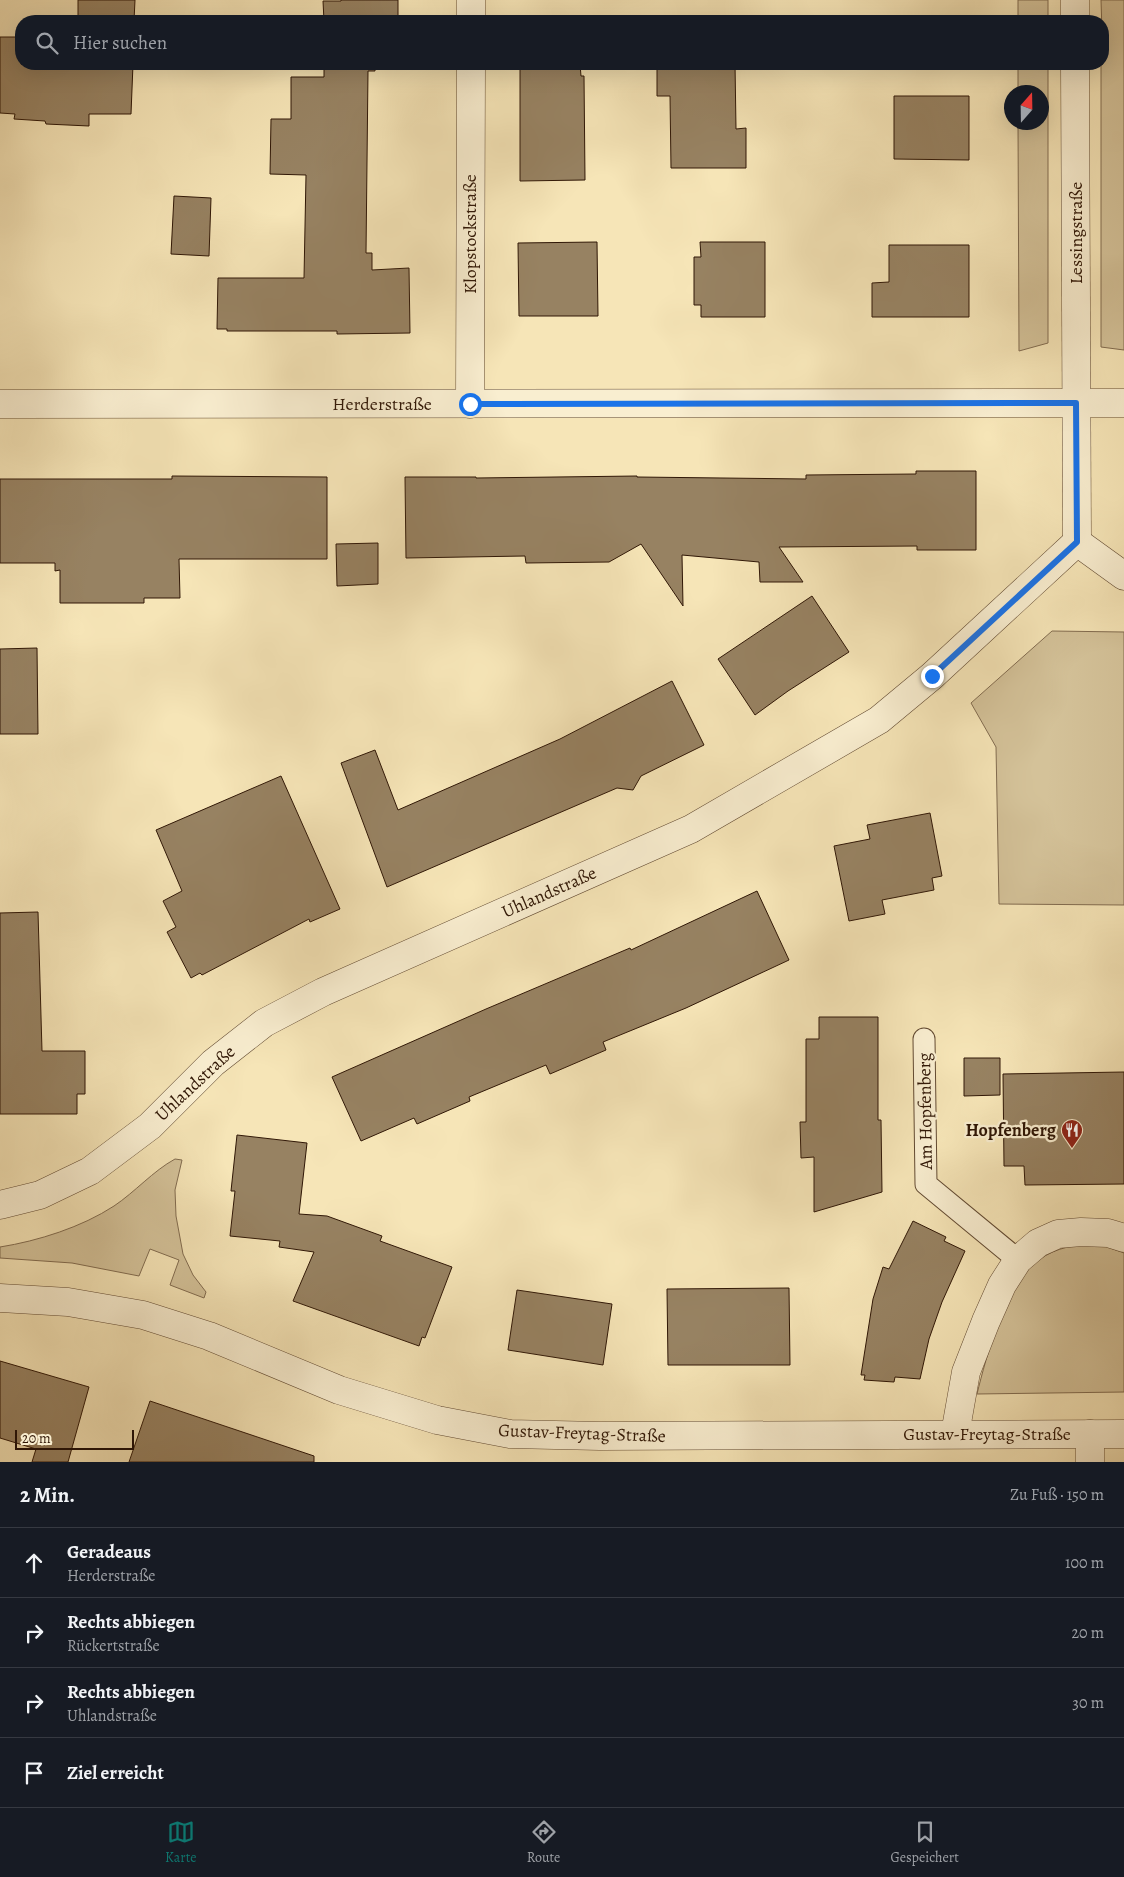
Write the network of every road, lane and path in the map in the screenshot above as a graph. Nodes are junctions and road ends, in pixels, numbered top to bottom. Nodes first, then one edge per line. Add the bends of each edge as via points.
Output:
1 (471, 0) edge
2 (1075, 0) edge
3 (471, 15) edge
4 (1075, 15) edge
5 (471, 70) edge
6 (1075, 70) edge
7 (1076, 403) junction
8 (1124, 403) edge
9 (0, 404) edge
10 (470, 404) junction
11 (1077, 542) junction
12 (1124, 576) edge
13 (924, 1039) dead end
14 (0, 1205) edge
15 (1124, 1238) edge
16 (1018, 1260) junction
17 (0, 1298) edge
18 (955, 1434) junction
19 (1090, 1434) junction
20 (1124, 1434) edge
21 (1090, 1462) edge

1 - 3 street
2 - 4 street
5 - 10 street, Klopstockstraße
6 - 7 street, Lessingstraße
7 - 8 street, Herderstraße
7 - 10 street, Herderstraße
7 - 11 street, Lessingstraße
9 - 10 street, Herderstraße
11 - 12 street
11 - 14 street, Uhlandstraße via 932,676 879,720 691,829 323,992 264,1023 213,1063 150,1126 90,1171 40,1195
13 - 16 lane, Am Hopfenberg via 926,1184
15 - 16 street via 1099,1232 1058,1234 1038,1243
16 - 18 street via 986,1320 965,1376
17 - 18 street, Gustav-Freytag-Straße via 68,1302 143,1315 210,1336 338,1390 437,1420 510,1434
18 - 19 street, Gustav-Freytag-Straße
19 - 20 street, Gustav-Freytag-Straße
19 - 21 street

